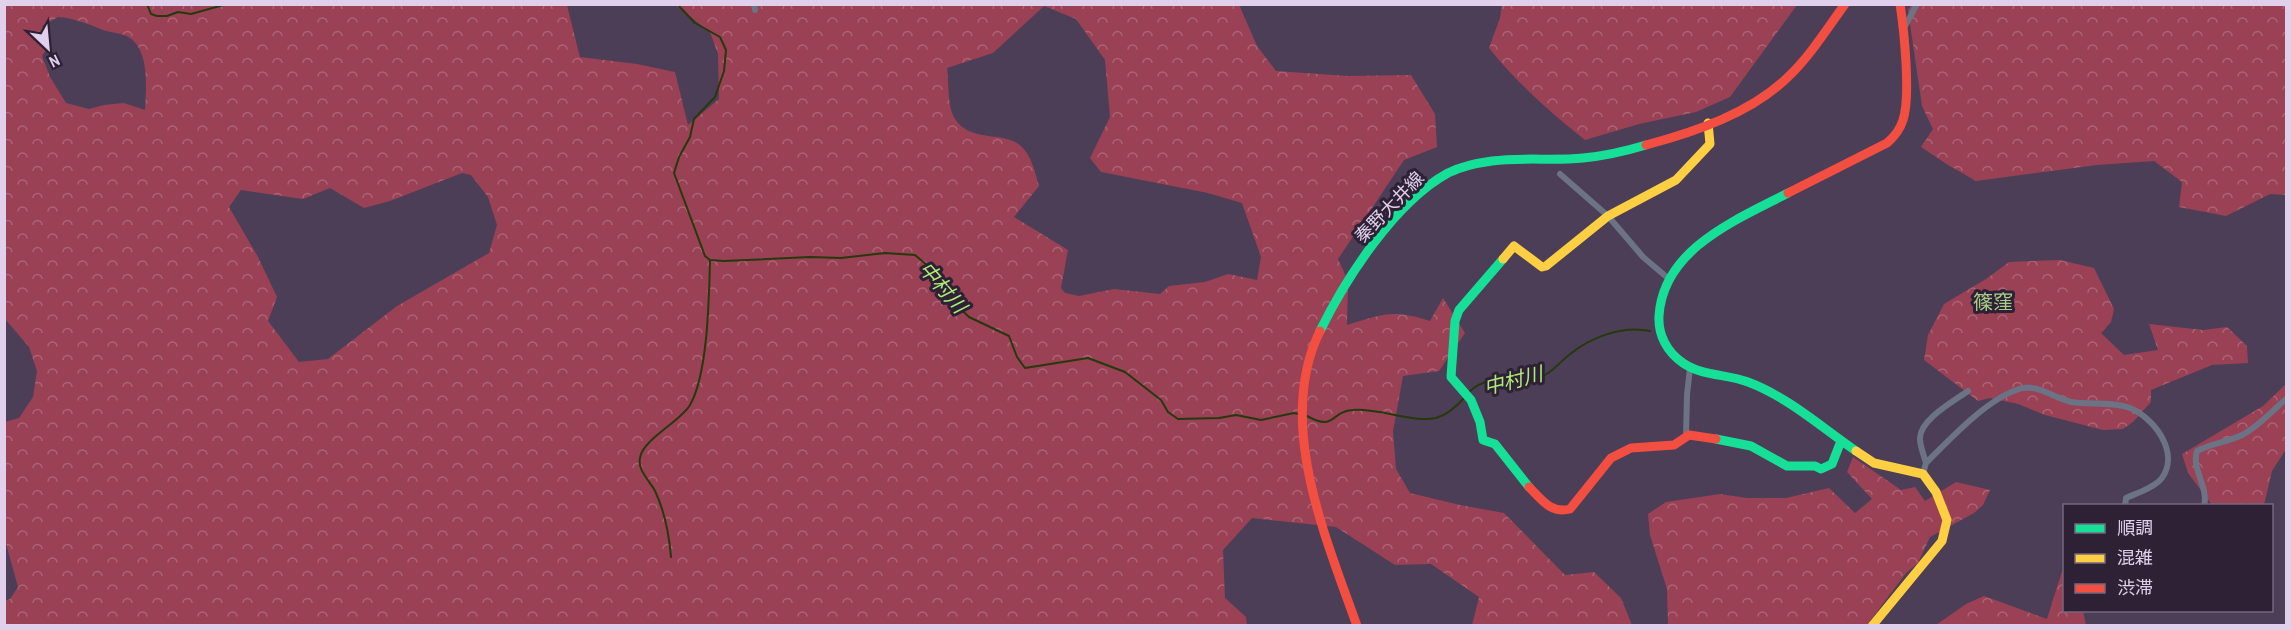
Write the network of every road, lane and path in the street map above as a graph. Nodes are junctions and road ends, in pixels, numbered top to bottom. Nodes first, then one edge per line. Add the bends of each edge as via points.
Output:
1 (1845, 4) edge
2 (1900, 4) edge
3 (1917, 4) edge
4 (1904, 28) junction
5 (1708, 123) junction
6 (1560, 174) dead end
7 (1608, 216) junction
8 (1669, 279) junction
9 (1690, 368) junction
10 (1968, 391) dead end
11 (2286, 399) edge
12 (1686, 436) junction
13 (1841, 441) junction
14 (1926, 463) junction
15 (1923, 474) junction
16 (2125, 504) edge
17 (2204, 504) edge
18 (1357, 626) edge
19 (1872, 626) edge

1 - 5 street, 秦野大井線 via 1779,86 1749,106
2 - 4 street
3 - 4 street
4 - 8 street via 1906,106 1896,136 1722,229 1690,253
5 - 7 street via 1710,144 1684,173
5 - 18 street, 秦野大井線 via 1615,153 1587,158 1505,159 1461,168 1419,194 1352,270 1325,317 1308,365 1301,427 1309,480
6 - 7 street
7 - 8 street via 1643,257
7 - 12 street via 1542,267 1514,246 1459,310 1453,333 1451,377 1480,422 1483,440 1495,444 1549,508 1570,509 1604,466 1620,453 1631,448 1674,445
8 - 9 street via 1658,324 1660,335 1675,357
9 - 12 street
9 - 13 street via 1748,382 1785,401
10 - 14 street via 1922,429 1920,439
11 - 17 street via 2246,433 2197,451
12 - 13 street via 1719,438 1751,446 1787,466 1821,469 1832,464
13 - 15 street via 1874,463
14 - 15 street
14 - 16 street via 1996,400 2022,388 2044,391 2070,402 2128,407 2162,435 2167,456 2162,477 2126,498
15 - 19 street via 1936,492 1947,520 1942,541

